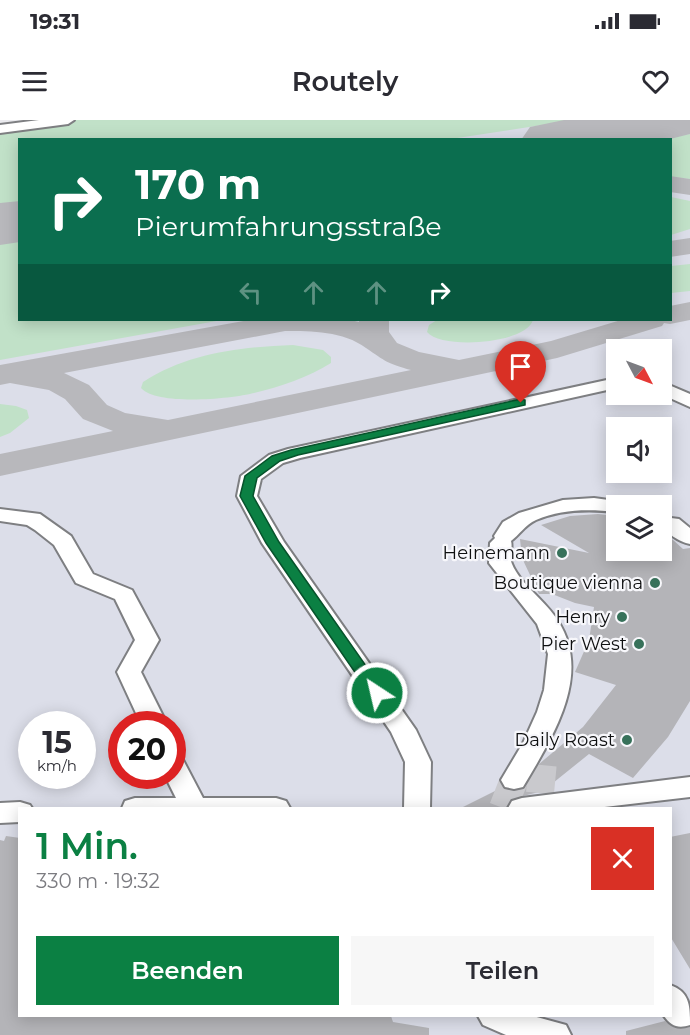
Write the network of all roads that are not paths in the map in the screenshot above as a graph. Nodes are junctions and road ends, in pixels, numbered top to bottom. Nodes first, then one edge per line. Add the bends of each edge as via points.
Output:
1 (68, 120) edge
2 (0, 129) edge
3 (606, 384) edge
4 (672, 392) edge
5 (690, 400) edge
6 (606, 506) edge
7 (0, 515) edge
8 (672, 526) edge
9 (690, 538) edge
10 (148, 711) edge
11 (514, 780) tunnel mouth
12 (690, 787) edge
13 (185, 789) edge
14 (539, 802) edge
15 (194, 807) edge
16 (417, 807) edge
17 (18, 812) edge
18 (0, 813) edge
19 (496, 1017) edge
20 (555, 1035) edge

1 - 2 lane
3 - 16 lane via 295,453 276,459 251,476 247,496 273,543 403,730 418,762
4 - 5 lane
6 - 11 lane via 572,504 546,509 511,527 503,540 500,563 548,623 560,676 540,752
7 - 10 lane via 32,519 43,525 63,541 84,578 124,595 147,639 129,672
8 - 9 lane
12 - 14 lane via 606,799
13 - 15 lane
17 - 18 lane
19 - 20 lane

